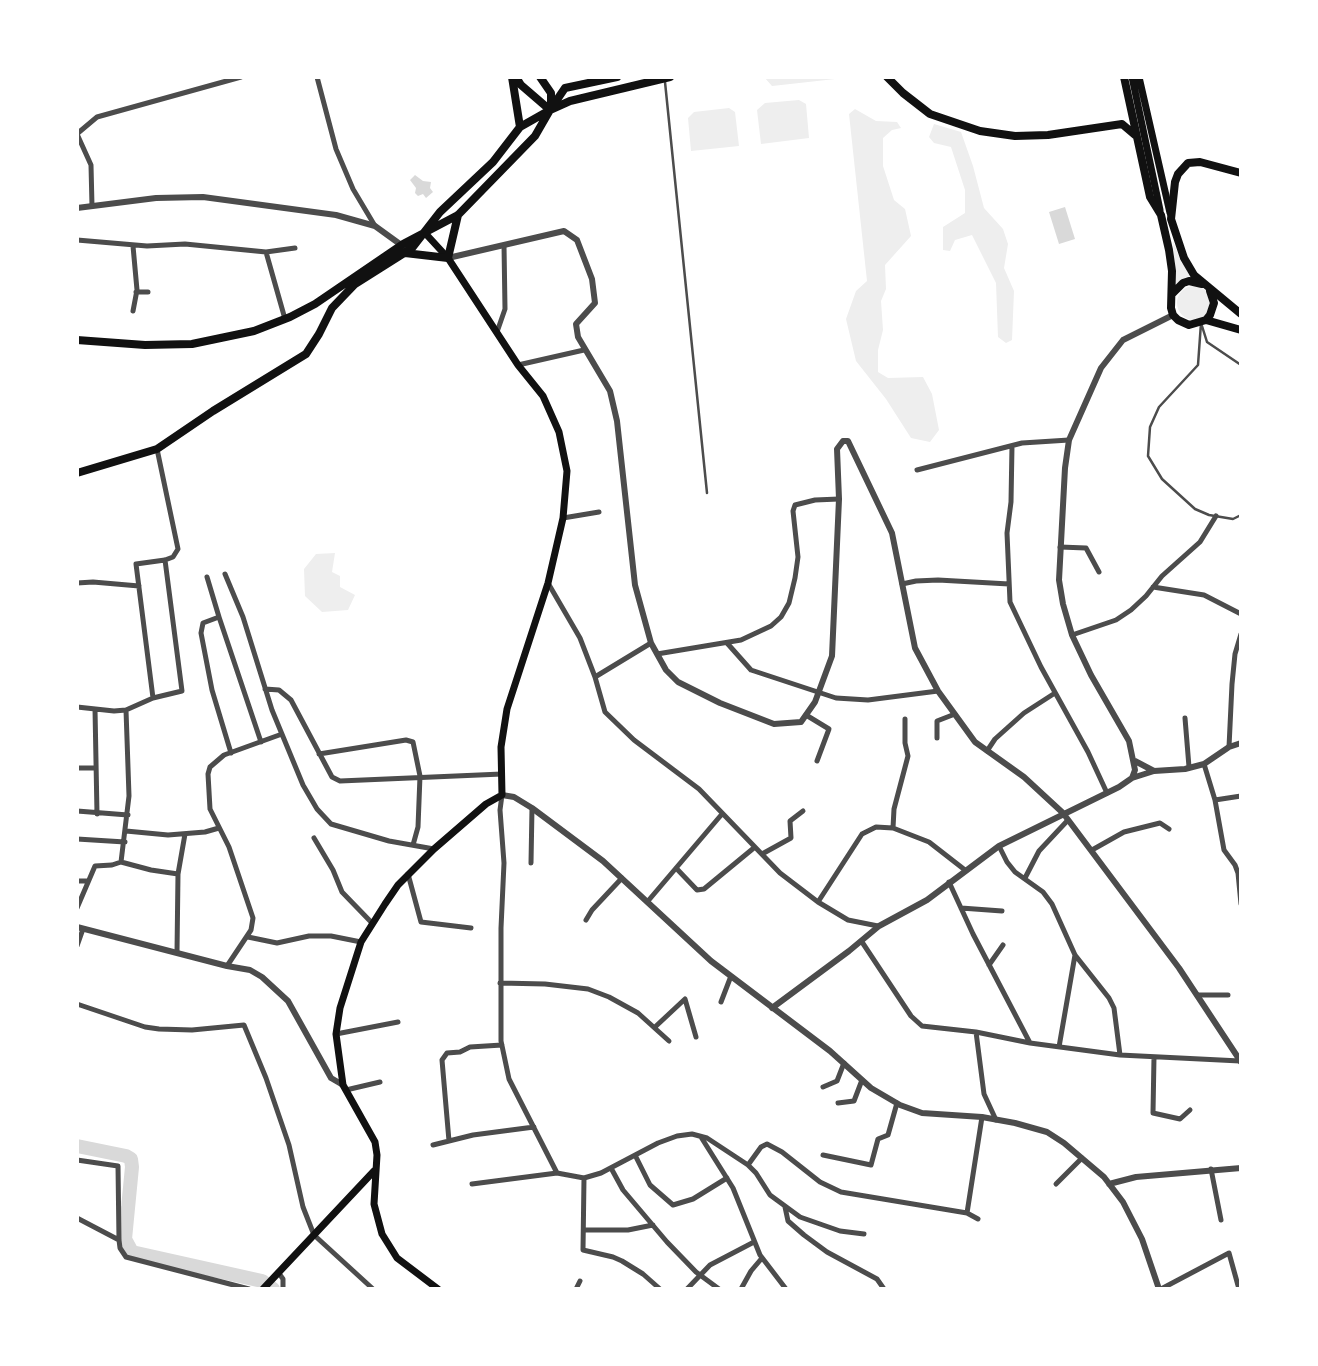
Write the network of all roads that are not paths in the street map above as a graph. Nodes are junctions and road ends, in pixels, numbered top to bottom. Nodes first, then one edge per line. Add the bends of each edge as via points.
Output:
1 (241, 77) edge
2 (317, 77) edge
3 (514, 77) edge
4 (617, 77) edge
5 (887, 77) edge
6 (1124, 77) edge
7 (1132, 77) edge
8 (1139, 77) edge
9 (667, 78) edge
10 (542, 79) edge
11 (565, 88) junction
12 (550, 110) junction
13 (520, 127) junction
14 (78, 134) edge
15 (1136, 137) junction
16 (1241, 173) edge
17 (92, 206) junction
18 (77, 208) edge
19 (458, 215) junction
20 (1161, 215) junction
21 (1171, 219) junction
22 (375, 226) junction
23 (425, 233) junction
24 (77, 240) edge
25 (504, 245) junction
26 (133, 246) junction
27 (295, 248) dead end
28 (405, 249) junction
29 (266, 252) junction
30 (448, 258) junction
31 (1207, 287) junction
32 (136, 292) junction
33 (148, 292) dead end
34 (1172, 294) junction
35 (133, 311) dead end
36 (1241, 314) edge
37 (1173, 315) junction
38 (285, 319) junction
39 (1204, 321) junction
40 (1241, 330) edge
41 (497, 332) junction
42 (77, 340) edge
43 (584, 350) junction
44 (518, 365) junction
45 (1241, 365) edge
46 (1069, 440) junction
47 (1012, 446) junction
48 (157, 449) junction
49 (917, 470) dead end
50 (77, 473) edge
51 (707, 493) dead end
52 (839, 499) junction
53 (599, 512) dead end
54 (1241, 515) edge
55 (1216, 516) junction
56 (563, 518) junction
57 (1060, 547) junction
58 (165, 560) junction
59 (1099, 572) dead end
60 (225, 573) dead end
61 (207, 577) dead end
62 (77, 583) edge
63 (548, 583) junction
64 (902, 584) junction
65 (1009, 584) junction
66 (139, 586) junction
67 (1153, 587) junction
68 (1241, 614) edge
69 (219, 617) junction
70 (1241, 634) edge
71 (1072, 635) junction
72 (651, 643) junction
73 (727, 643) junction
74 (657, 654) junction
75 (595, 677) junction
76 (265, 689) junction
77 (938, 691) junction
78 (820, 692) junction
79 (1055, 693) junction
80 (153, 698) junction
81 (77, 708) edge
82 (95, 709) junction
83 (126, 710) junction
84 (955, 714) junction
85 (806, 715) junction
86 (1185, 718) dead end
87 (905, 719) dead end
88 (282, 734) junction
89 (937, 738) dead end
90 (261, 742) junction
91 (1241, 743) edge
92 (1229, 747) junction
93 (987, 751) junction
94 (230, 752) junction
95 (319, 754) junction
96 (817, 761) dead end
97 (1135, 761) junction
98 (1204, 764) junction
99 (77, 768) edge
100 (96, 768) junction
101 (1189, 768) junction
102 (1154, 771) junction
103 (502, 774) junction
104 (420, 776) junction
105 (1132, 778) junction
106 (1107, 793) junction
107 (502, 795) junction
108 (1241, 796) edge
109 (1215, 800) junction
110 (532, 808) junction
111 (77, 811) edge
112 (803, 811) dead end
113 (97, 814) junction
114 (722, 814) junction
115 (128, 815) junction
116 (1066, 816) junction
117 (219, 828) junction
118 (893, 828) junction
119 (1169, 829) dead end
120 (126, 831) junction
121 (185, 834) junction
122 (314, 838) dead end
123 (77, 839) edge
124 (124, 842) junction
125 (413, 845) junction
126 (999, 846) junction
127 (755, 847) junction
128 (434, 849) junction
129 (1092, 850) junction
130 (762, 854) junction
131 (121, 862) junction
132 (531, 863) dead end
133 (676, 868) junction
134 (965, 870) junction
135 (178, 874) junction
136 (408, 874) junction
137 (622, 877) junction
138 (1025, 878) junction
139 (77, 881) edge
140 (88, 881) junction
141 (949, 882) junction
142 (648, 901) junction
143 (818, 902) junction
144 (1241, 904) edge
145 (77, 908) edge
146 (961, 908) junction
147 (1002, 911) dead end
148 (586, 920) dead end
149 (372, 923) junction
150 (879, 926) junction
151 (80, 928) edge
152 (471, 928) dead end
153 (248, 937) junction
154 (361, 942) junction
155 (862, 942) junction
156 (1003, 944) dead end
157 (77, 946) edge
158 (177, 952) junction
159 (1075, 955) junction
160 (989, 965) junction
161 (227, 967) junction
162 (731, 976) junction
163 (500, 983) junction
164 (1198, 995) junction
165 (1228, 995) dead end
166 (721, 1002) dead end
167 (77, 1004) edge
168 (772, 1008) junction
169 (398, 1022) dead end
170 (655, 1027) junction
171 (976, 1032) junction
172 (336, 1034) junction
173 (696, 1037) dead end
174 (669, 1041) dead end
175 (1030, 1043) junction
176 (502, 1045) junction
177 (1059, 1047) junction
178 (1120, 1055) junction
179 (1154, 1057) junction
180 (1241, 1062) edge
181 (844, 1063) junction
182 (862, 1080) junction
183 (380, 1082) dead end
184 (344, 1087) junction
185 (823, 1087) dead end
186 (897, 1103) junction
187 (838, 1104) dead end
188 (1190, 1110) dead end
189 (982, 1118) junction
190 (996, 1120) junction
191 (534, 1127) junction
192 (700, 1136) junction
193 (449, 1141) junction
194 (433, 1144) dead end
195 (823, 1156) dead end
196 (636, 1157) junction
197 (1082, 1158) junction
198 (77, 1160) edge
199 (748, 1165) junction
200 (611, 1168) junction
201 (1241, 1168) edge
202 (1211, 1169) junction
203 (374, 1171) junction
204 (557, 1174) junction
205 (583, 1178) junction
206 (727, 1178) junction
207 (472, 1184) dead end
208 (1056, 1184) dead end
209 (1109, 1184) junction
210 (785, 1207) junction
211 (967, 1213) junction
212 (77, 1218) edge
213 (978, 1219) dead end
214 (1221, 1220) dead end
215 (653, 1225) junction
216 (583, 1230) junction
217 (864, 1234) dead end
218 (314, 1235) junction
219 (118, 1240) junction
220 (754, 1242) junction
221 (762, 1258) junction
222 (278, 1272) junction
223 (699, 1275) junction
224 (1239, 1276) edge
225 (650, 1280) junction
226 (580, 1281) dead end
227 (249, 1289) edge
228 (263, 1289) edge
229 (283, 1289) edge
230 (373, 1289) edge
231 (438, 1289) edge
232 (576, 1289) edge
233 (646, 1289) edge
234 (660, 1289) edge
235 (687, 1289) edge
236 (719, 1289) edge
237 (741, 1289) edge
238 (786, 1289) edge
239 (884, 1289) edge
240 (1160, 1289) edge
241 (1239, 1289) edge

1 - 14 street via 97,117
2 - 22 street via 336,149
3 - 12 main road
3 - 13 main road
4 - 11 main road
5 - 15 main road via 930,114 980,131 1048,135 1122,124
6 - 15 main road
7 - 20 main road
8 - 21 main road
9 - 12 main road
9 - 51 lane
10 - 11 main road
10 - 12 main road via 551,93
11 - 12 main road
12 - 13 main road
12 - 19 main road via 535,136
13 - 23 main road
14 - 17 street via 90,165
15 - 20 main road via 1150,197
16 - 21 main road via 1188,163 1175,182
17 - 18 street
17 - 22 street via 203,197 336,215
19 - 23 main road
19 - 30 main road
20 - 34 main road
21 - 31 main road via 1184,257
22 - 28 street
23 - 28 main road
23 - 30 main road
24 - 26 street
25 - 30 street
25 - 41 street via 505,309
25 - 43 street via 564,231 577,240 592,279 595,303 576,324
26 - 29 street via 185,244
26 - 32 street
27 - 29 street
28 - 30 main road
28 - 38 main road
28 - 48 main road via 355,284 332,308 306,354
29 - 38 street
30 - 41 main road
31 - 34 main road via 1183,283
31 - 36 main road
31 - 39 main road via 1214,303
32 - 33 street
32 - 35 street
34 - 37 main road
37 - 39 main road via 1183,323
37 - 46 street via 1123,340 1096,377
38 - 42 main road via 254,331 192,344
39 - 40 main road
39 - 45 lane via 1208,342
39 - 55 lane via 1198,365 1158,407 1150,427 1148,456 1162,479 1195,509
41 - 44 main road
43 - 44 street
43 - 72 street via 610,391 635,585
44 - 56 main road via 543,396 559,432 567,471
46 - 47 street
46 - 57 street
47 - 49 street
47 - 65 street
48 - 50 main road
48 - 58 street via 178,549
52 - 64 street via 838,445 848,441 892,533
52 - 73 street via 795,505 798,557 789,603 771,626
52 - 78 street via 834,638
53 - 56 street
54 - 55 lane via 1233,519
55 - 67 street via 1200,541
56 - 63 main road
57 - 59 street via 1086,548
57 - 71 street via 1059,580
58 - 66 street via 136,564
58 - 80 street via 182,691
60 - 76 street
61 - 69 street
62 - 66 street
63 - 75 street via 580,638
63 - 103 main road via 507,709
64 - 65 street via 937,580
64 - 77 street via 915,648
65 - 79 street via 1014,613
66 - 80 street
67 - 68 street via 1204,595
67 - 71 street via 1116,620
69 - 90 street
69 - 94 street via 203,623 201,633
70 - 92 street via 1233,674
71 - 97 street via 1129,741
72 - 74 street
72 - 75 street
73 - 74 street
73 - 78 street via 751,670
74 - 85 street via 678,682 750,717 787,725 801,722
75 - 114 street via 604,712 699,789
76 - 88 street
76 - 95 street via 279,690 291,700
77 - 78 street via 855,700
77 - 84 street
78 - 85 street
79 - 93 street via 1024,713
79 - 106 street
80 - 83 street
81 - 82 street
82 - 83 street
82 - 100 street
83 - 115 street
84 - 89 street via 937,721
84 - 93 street
85 - 96 street via 829,729
86 - 101 street
87 - 118 street via 908,756
88 - 90 street
88 - 125 street via 303,785 331,824
90 - 94 street
91 - 92 street
92 - 98 street
93 - 116 street
94 - 117 street via 209,767 210,809
95 - 104 street via 332,777 340,781
95 - 104 street via 410,741
97 - 102 street
97 - 105 street
98 - 101 street
98 - 109 street
99 - 100 street
100 - 113 street
101 - 102 street
102 - 105 street
103 - 104 street
103 - 107 main road
104 - 125 street
105 - 106 street
106 - 116 street
107 - 110 street
107 - 128 main road via 485,804
107 - 163 street
108 - 109 street
109 - 144 street via 1224,850 1238,873
110 - 132 street
110 - 137 street
111 - 113 street
112 - 130 street via 790,821 791,838
113 - 115 street
114 - 127 street
114 - 133 street
115 - 120 street
116 - 126 street
116 - 129 street
116 - 138 street
117 - 121 street
117 - 153 street via 253,918
118 - 134 street via 929,842
118 - 143 street via 876,827 862,834
119 - 129 street via 1160,823 1139,828
120 - 121 street
120 - 124 street
121 - 135 street
122 - 149 street via 342,892
123 - 124 street
124 - 131 street
125 - 128 street
126 - 134 street
126 - 138 street via 1007,862
127 - 130 street
127 - 133 street via 704,889 697,890
128 - 136 main road
129 - 164 street
130 - 143 street
131 - 135 street
131 - 140 street via 95,866
133 - 142 street
134 - 141 street
135 - 158 street
136 - 149 main road
136 - 152 street via 421,922
137 - 142 street
137 - 148 street
138 - 159 street via 1052,904
139 - 140 street
140 - 145 street
141 - 146 street
141 - 150 street via 927,900
142 - 162 street
143 - 150 street via 848,920
146 - 147 street
146 - 160 street
149 - 154 main road
150 - 155 street
151 - 157 street
151 - 158 street
153 - 154 street via 276,943 309,936
153 - 161 street
154 - 172 main road
155 - 168 street
155 - 171 street via 922,1026
156 - 160 street
158 - 161 street
159 - 177 street
159 - 178 street via 1114,1008
160 - 175 street
161 - 184 street via 250,970 288,1001 331,1078
162 - 166 street
162 - 168 street
163 - 170 street via 588,989 638,1013
163 - 176 street
164 - 165 street
164 - 180 street
167 - 218 street via 159,1029 244,1025 285,1133
168 - 181 street
169 - 172 street
170 - 173 street via 685,999
170 - 174 street
171 - 175 street
171 - 190 street via 984,1094
172 - 184 main road
175 - 177 street
176 - 191 street via 509,1079
176 - 193 street via 470,1047 447,1053 442,1060
177 - 178 street
178 - 179 street
179 - 180 street
179 - 188 street via 1153,1113 1180,1119
181 - 182 street
181 - 185 street via 837,1080
182 - 186 street
182 - 187 street via 854,1101
183 - 184 street
184 - 203 main road via 375,1142
186 - 189 street via 922,1112
186 - 195 street via 888,1135 878,1139 871,1165
189 - 190 street
189 - 211 street
190 - 197 street via 1047,1132
191 - 193 street
191 - 204 street
192 - 196 street via 677,1136
192 - 199 street
192 - 206 street
193 - 194 street
196 - 200 street
196 - 206 street via 650,1185 673,1205 694,1199
197 - 208 street
197 - 209 street
198 - 219 street via 118,1166
199 - 210 street
199 - 211 street via 767,1144 841,1192
200 - 205 street
200 - 215 street
201 - 202 street
202 - 209 street
202 - 214 street
203 - 218 main road
203 - 231 main road via 374,1204 382,1234 397,1258
204 - 205 street
204 - 207 street
205 - 216 street
206 - 220 street
209 - 240 street via 1142,1239
210 - 217 street via 821,1225
210 - 239 street via 788,1221 804,1236 877,1279
211 - 213 street
212 - 219 street
215 - 216 street
215 - 223 street
216 - 225 street via 583,1250 613,1257
218 - 222 main road
218 - 230 street
219 - 227 street via 122,1253 131,1260
220 - 221 street
220 - 223 street via 717,1260
221 - 237 street
221 - 238 street
222 - 228 main road
222 - 229 street
223 - 235 street
223 - 236 street
224 - 240 street via 1229,1254
224 - 241 street
225 - 233 street
225 - 234 street
226 - 232 street

